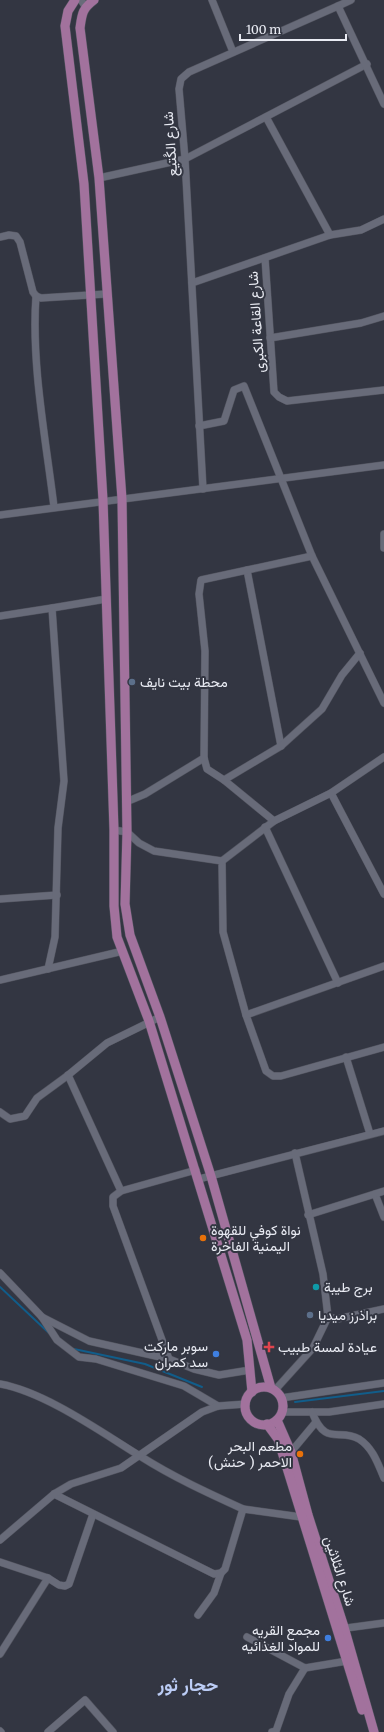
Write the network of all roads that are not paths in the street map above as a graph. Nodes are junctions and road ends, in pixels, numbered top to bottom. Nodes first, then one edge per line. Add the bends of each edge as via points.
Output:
1 (75, 0) edge
2 (94, 0) edge
3 (212, 0) edge
4 (351, 0) edge
5 (83, 3) edge
6 (338, 6) junction
7 (233, 52) junction
8 (367, 64) junction
9 (384, 104) edge
10 (266, 117) junction
11 (185, 159) junction
12 (99, 178) junction
13 (384, 219) edge
14 (330, 235) junction
15 (0, 236) edge
16 (265, 258) junction
17 (192, 283) junction
18 (91, 294) junction
19 (106, 294) junction
20 (36, 296) junction
21 (384, 316) edge
22 (270, 338) junction
23 (384, 390) edge
24 (199, 426) junction
25 (384, 465) edge
26 (281, 479) junction
27 (203, 489) junction
28 (122, 499) junction
29 (103, 500) junction
30 (54, 507) junction
31 (0, 515) edge
32 (384, 534) edge
33 (384, 548) edge
34 (312, 556) junction
35 (247, 570) junction
36 (106, 599) junction
37 (52, 608) junction
38 (0, 616) edge
39 (360, 653) junction
40 (384, 703) edge
41 (281, 746) junction
42 (384, 757) edge
43 (204, 758) junction
44 (224, 780) junction
45 (331, 792) junction
46 (126, 802) junction
47 (274, 821) junction
48 (265, 827) junction
49 (114, 830) junction
50 (127, 832) junction
51 (222, 860) junction
52 (384, 894) edge
53 (57, 895) junction
54 (0, 900) edge
55 (122, 951) junction
56 (384, 966) edge
57 (48, 969) junction
58 (0, 980) edge
59 (338, 983) junction
60 (246, 1015) junction
61 (160, 1017) junction
62 (149, 1021) junction
63 (384, 1047) edge
64 (346, 1058) junction
65 (68, 1075) junction
66 (0, 1112) edge
67 (384, 1131) edge
68 (370, 1134) junction
69 (295, 1153) junction
70 (197, 1175) junction
71 (211, 1176) junction
72 (121, 1191) junction
73 (384, 1191) edge
74 (375, 1194) junction
75 (308, 1215) junction
76 (384, 1217) edge
77 (0, 1273) edge
78 (384, 1309) edge
79 (42, 1317) junction
80 (328, 1317) junction
81 (169, 1359) junction
82 (250, 1370) junction
83 (384, 1383) edge
84 (0, 1384) edge
85 (273, 1389) junction
86 (252, 1392) junction
87 (281, 1398) junction
88 (246, 1404) junction
89 (384, 1404) edge
90 (218, 1406) junction
91 (282, 1412) junction
92 (312, 1412) junction
93 (276, 1420) junction
94 (316, 1422) junction
95 (267, 1424) junction
96 (291, 1452) junction
97 (140, 1456) junction
98 (384, 1478) edge
99 (54, 1494) junction
100 (243, 1509) junction
101 (93, 1514) junction
102 (301, 1517) junction
103 (0, 1540) edge
104 (0, 1562) edge
105 (221, 1573) junction
106 (48, 1578) junction
107 (198, 1615) dead end
108 (384, 1623) edge
109 (341, 1628) junction
110 (247, 1637) dead end
111 (0, 1654) edge
112 (347, 1661) junction
113 (305, 1668) junction
114 (48, 1732) edge
115 (113, 1732) edge
116 (272, 1732) edge
117 (368, 1732) edge
118 (374, 1732) edge

1 - 18 main road via 68,11 65,26 84,184
2 - 5 main road
3 - 7 street
4 - 6 street, شارع الكُتيع
5 - 12 main road via 81,38
6 - 7 street, شارع الكُتيع
6 - 8 street
7 - 11 street, شارع الكُتيع via 189,72 181,80 179,89
8 - 9 street
8 - 10 street
10 - 11 street
10 - 14 street
11 - 12 street
11 - 17 street, شارع الكُتيع
12 - 19 main road
13 - 14 street, شارع القاعة الكبرى via 361,230
14 - 16 street, شارع القاعة الكبرى
15 - 20 street via 16,236 20,242
16 - 17 street, شارع القاعة الكبرى
16 - 22 street, شارع القاعة الكبرى
17 - 24 street, شارع الكُتيع
18 - 19 street
18 - 20 street via 40,298
18 - 29 main road
19 - 28 main road
20 - 30 street via 34,320 40,391
21 - 22 street via 361,323
22 - 23 street, شارع القاعة الكبرى via 274,392 287,401
24 - 26 street via 224,422 234,390 244,386
24 - 27 street, شارع الكُتيع
25 - 26 street
26 - 27 street
26 - 34 street
27 - 28 street
28 - 29 street
28 - 46 main road
29 - 30 street
29 - 36 main road
30 - 31 street
32 - 33 street
34 - 35 street
34 - 39 street
35 - 41 street
35 - 43 street via 201,580 199,594 205,651
36 - 37 street
36 - 49 main road
37 - 38 street
37 - 53 street via 64,781 58,828
39 - 40 street
39 - 41 street via 322,708
41 - 44 street
42 - 45 street
43 - 44 street via 207,768
43 - 46 street via 145,794
44 - 47 street
45 - 47 street
45 - 52 street
46 - 50 main road
47 - 48 street
48 - 51 street
48 - 59 street
49 - 50 street
49 - 55 main road via 114,906 117,937
50 - 51 street via 154,850
50 - 61 main road via 125,904 130,935
51 - 60 street via 223,932
53 - 54 street
53 - 57 street via 55,936
55 - 57 street
55 - 62 main road
56 - 59 street
57 - 58 street
59 - 60 street
60 - 64 street via 266,1070 273,1076
61 - 62 street
61 - 71 main road
62 - 65 street via 107,1043
62 - 70 main road
63 - 64 street
64 - 68 street
65 - 66 street via 37,1098 25,1116 10,1120
65 - 72 street
67 - 68 street
68 - 69 street
69 - 71 street
69 - 75 street
70 - 71 street
70 - 72 street
70 - 82 main road via 247,1340
71 - 85 main road
72 - 81 street via 113,1197 113,1206
73 - 74 street
74 - 75 street
74 - 76 street
75 - 80 street via 323,1274
77 - 79 street
78 - 80 street via 337,1319
79 - 81 street via 89,1341
79 - 90 street via 57,1340 79,1357 96,1359 184,1386
80 - 85 street via 313,1348
81 - 82 street via 194,1370 219,1375
82 - 86 main road
83 - 87 street
84 - 97 street via 52,1403
85 - 86 main road via 261,1387
85 - 87 main road
86 - 88 main road
87 - 91 main road
88 - 90 street
88 - 95 main road via 250,1418 258,1423
89 - 92 street
90 - 97 street via 202,1412
91 - 92 street
91 - 93 main road
92 - 94 street
93 - 95 main road
93 - 96 main road, شارع الثلاثين
94 - 96 street
94 - 98 street via 330,1434 352,1436 364,1444 372,1451
95 - 102 main road, شارع الثلاثين via 278,1439
96 - 109 main road, شارع الثلاثين
97 - 99 street via 121,1468 70,1484
97 - 100 street via 176,1478
99 - 101 street
99 - 103 street
100 - 102 street
100 - 105 street via 232,1551
101 - 105 street via 214,1574
101 - 106 street via 69,1584 59,1586
102 - 109 main road, شارع الثلاثين
104 - 106 street
105 - 107 street via 214,1593
106 - 111 street
108 - 109 street
109 - 112 main road, شارع الثلاثين
109 - 118 main road, شارع الثلاثين
110 - 113 street
112 - 113 street
112 - 117 main road, شارع الثلاثين
113 - 116 street via 289,1694 276,1731
114 - 115 street via 85,1700

